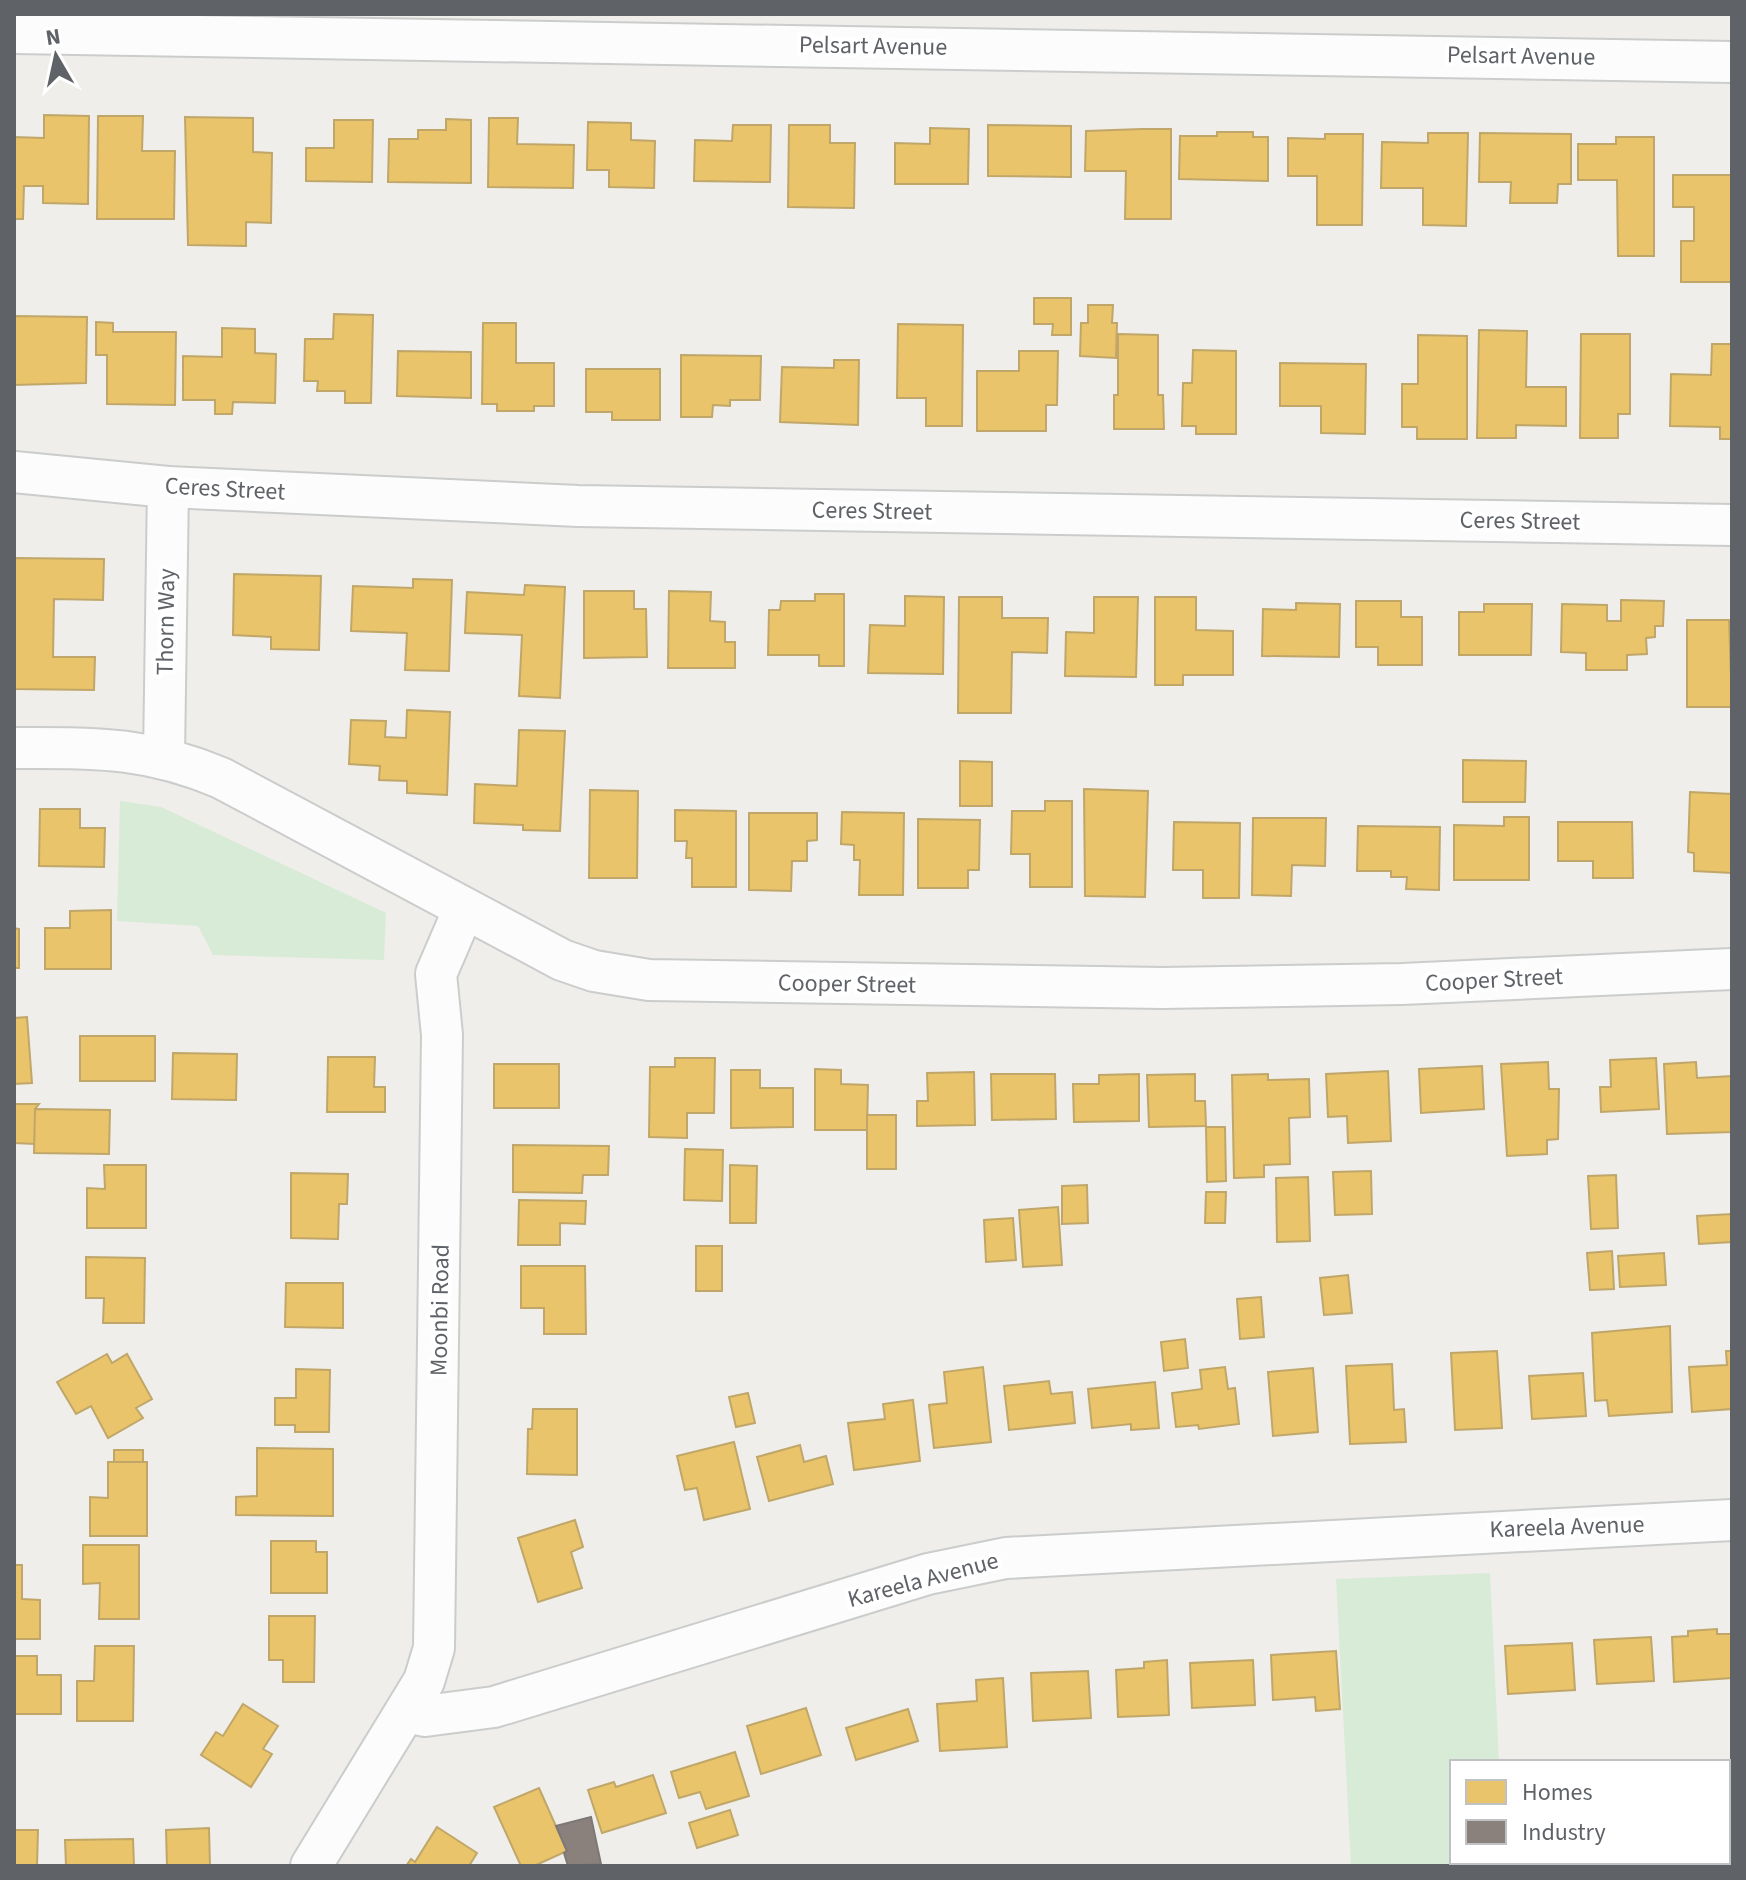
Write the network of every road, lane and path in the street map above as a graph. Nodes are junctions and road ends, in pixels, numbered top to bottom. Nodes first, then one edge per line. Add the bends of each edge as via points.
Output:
1 (14, 33) edge
2 (1732, 62) edge
3 (14, 472) edge
4 (168, 487) junction
5 (1732, 525) edge
6 (14, 748) edge
7 (164, 756) junction
8 (464, 909) junction
9 (1732, 969) edge
10 (1732, 1520) edge
11 (407, 1712) junction
12 (311, 1866) edge

1 - 2 street, Pelsart Avenue
3 - 4 street, Ceres Street
4 - 5 street, Ceres Street via 593,507
4 - 7 street, Thorn Way
6 - 7 street, Cooper Street via 110,748
7 - 8 street, Cooper Street via 221,778
8 - 9 street, Cooper Street via 562,960 594,971 677,983 1195,987
8 - 11 street, Moonbi Road via 436,974 442,1035 437,1628 431,1665
10 - 11 street, Kareela Avenue via 1006,1558 928,1574 494,1707 425,1716
11 - 12 street

